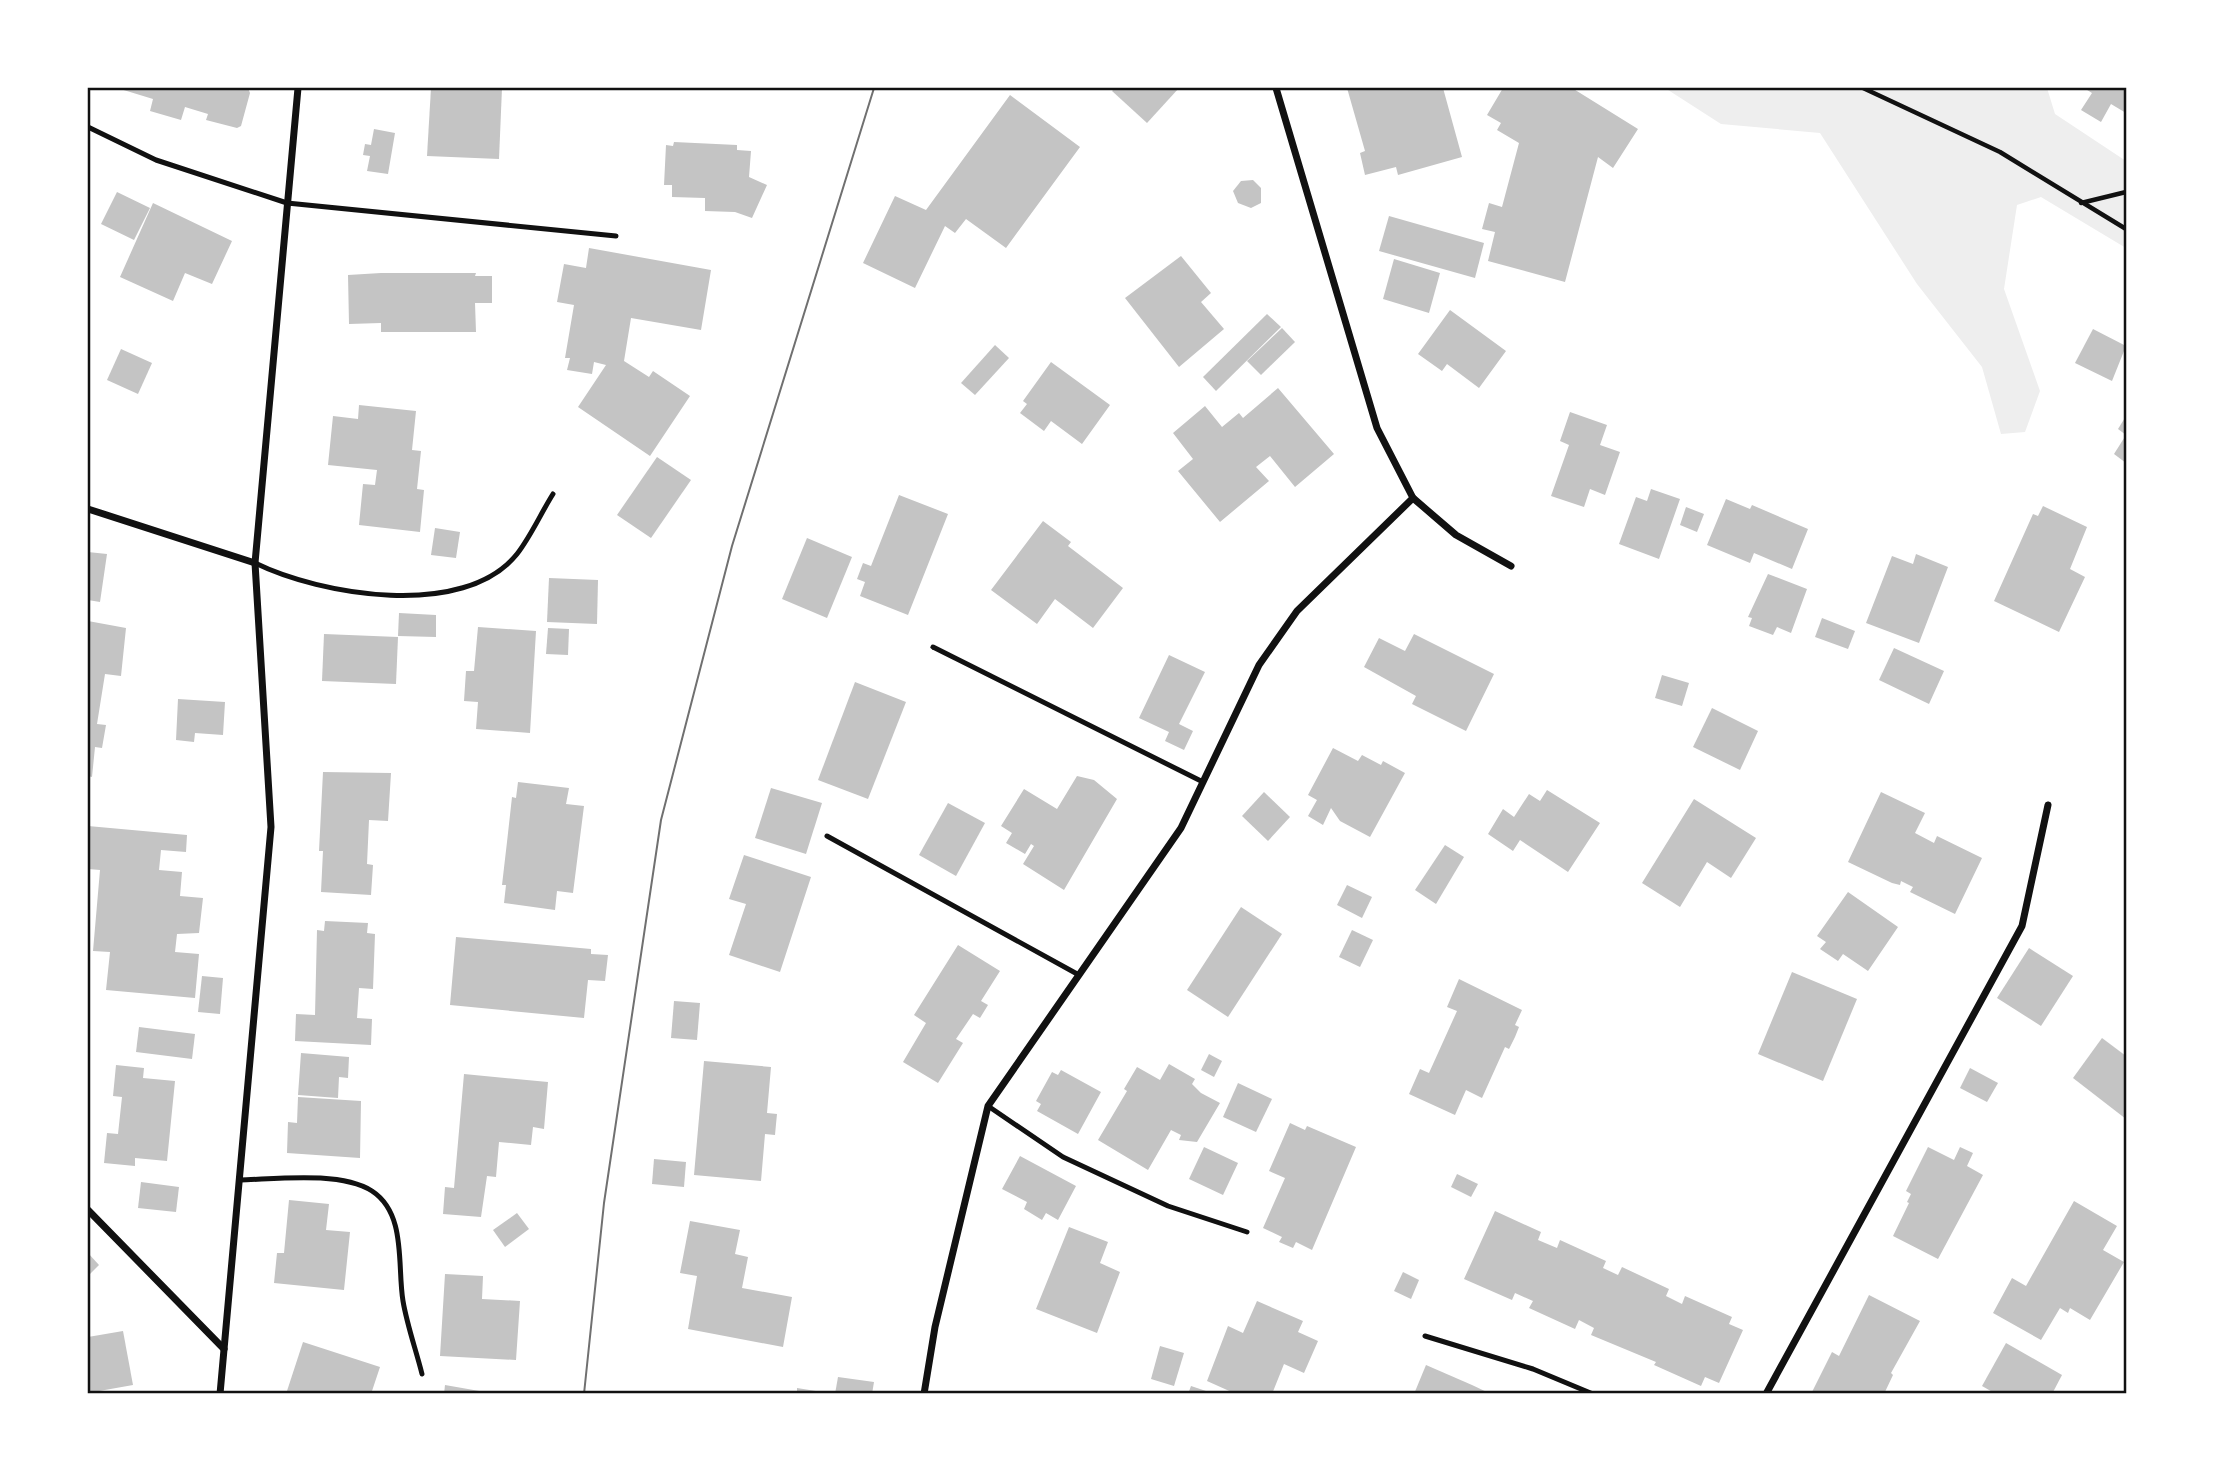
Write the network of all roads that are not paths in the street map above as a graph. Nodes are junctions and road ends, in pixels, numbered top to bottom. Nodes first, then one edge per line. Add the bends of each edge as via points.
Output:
1 (298, 88) edge
2 (1276, 88) edge
3 (88, 127) edge
4 (287, 203) junction
5 (616, 236) dead end
6 (553, 494) dead end
7 (1413, 498) junction
8 (88, 509) edge
9 (255, 564) junction
10 (1511, 566) dead end
11 (933, 647) dead end
12 (1201, 782) junction
13 (2048, 805) dead end
14 (827, 836) dead end
15 (1079, 975) junction
16 (988, 1106) junction
17 (240, 1180) junction
18 (88, 1210) edge
19 (1247, 1232) dead end
20 (1425, 1336) dead end
21 (224, 1349) junction
22 (422, 1374) dead end
23 (220, 1394) edge
24 (924, 1394) edge
25 (1593, 1394) edge
26 (1766, 1394) edge

1 - 4 street
2 - 7 street via 1377,428
3 - 4 lane via 156,160
4 - 5 lane
4 - 9 street
6 - 9 lane via 516,555 497,571 450,590 422,595 322,588
7 - 10 street via 1455,535
7 - 12 street via 1297,611 1259,665
8 - 9 street
9 - 17 street via 271,827
11 - 12 lane
12 - 15 street via 1181,828
13 - 26 street via 2022,926
14 - 15 lane
15 - 16 street
16 - 19 lane via 1063,1157 1168,1206
16 - 24 street via 935,1327
17 - 21 street
17 - 22 lane via 319,1178 357,1185 381,1198 397,1230 403,1303
18 - 21 street
20 - 25 lane via 1533,1369
21 - 23 street

